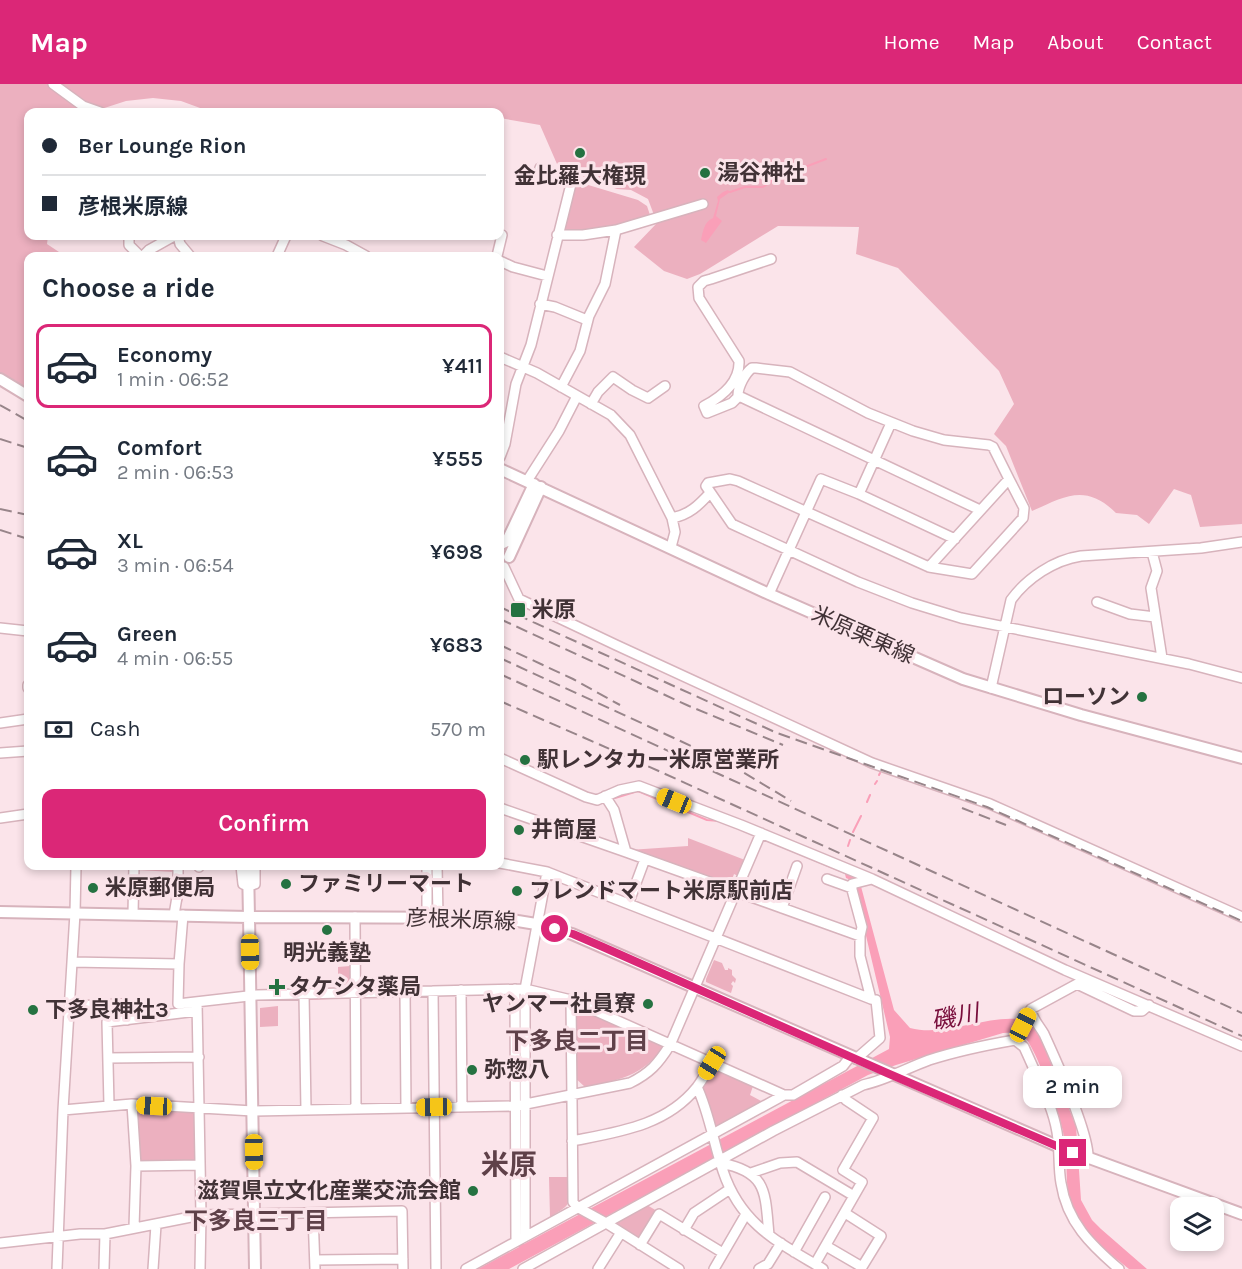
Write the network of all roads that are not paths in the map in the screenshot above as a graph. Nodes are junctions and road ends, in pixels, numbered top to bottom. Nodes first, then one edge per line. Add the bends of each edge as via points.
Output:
1 (53, 84) edge
2 (89, 108) edge
3 (540, 168) dead end
4 (703, 204) dead end
5 (616, 230) junction
6 (557, 235) junction
7 (129, 240) edge
8 (168, 240) edge
9 (332, 240) edge
10 (137, 252) edge
11 (147, 252) edge
12 (357, 252) edge
13 (771, 259) dead end
14 (504, 263) edge
15 (547, 276) junction
16 (540, 304) junction
17 (587, 320) junction
18 (504, 359) edge
19 (522, 368) junction
20 (0, 379) edge
21 (665, 386) dead end
22 (561, 387) junction
23 (24, 394) edge
24 (577, 396) junction
25 (739, 396) junction
26 (591, 404) junction
27 (891, 423) junction
28 (504, 434) edge
29 (874, 460) junction
30 (504, 471) edge
31 (1009, 479) junction
32 (534, 484) junction
33 (710, 493) junction
34 (859, 494) junction
35 (980, 510) junction
36 (806, 512) junction
37 (672, 518) junction
38 (955, 539) junction
39 (504, 542) edge
40 (1242, 543) edge
41 (671, 547) junction
42 (788, 549) junction
43 (1152, 552) junction
44 (507, 562) joint
45 (929, 567) junction
46 (770, 594) junction
47 (1096, 602) dead end
48 (1155, 617) junction
49 (0, 628) edge
50 (1006, 628) junction
51 (24, 631) edge
52 (1162, 658) junction
53 (1242, 678) edge
54 (991, 688) junction
55 (24, 720) edge
56 (0, 723) edge
57 (24, 751) edge
58 (0, 753) edge
59 (1242, 758) edge
60 (504, 760) edge
61 (605, 796) junction
62 (504, 809) edge
63 (24, 815) edge
64 (0, 818) edge
65 (761, 833) junction
66 (626, 852) junction
67 (645, 859) junction
68 (504, 864) edge
69 (797, 866) dead end
70 (76, 870) edge
71 (134, 870) edge
72 (178, 870) edge
73 (242, 870) edge
74 (248, 870) edge
75 (255, 870) edge
76 (427, 870) edge
77 (437, 870) edge
78 (547, 872) junction
79 (827, 879) dead end
80 (859, 883) junction
81 (248, 886) junction
82 (736, 891) junction
83 (629, 902) junction
84 (782, 908) junction
85 (0, 912) edge
86 (75, 914) junction
87 (133, 914) junction
88 (178, 915) junction
89 (355, 916) junction
90 (249, 917) junction
91 (433, 917) junction
92 (1242, 917) edge
93 (537, 924) junction
94 (860, 936) junction
95 (717, 938) junction
96 (72, 962) junction
97 (179, 964) junction
98 (695, 988) junction
99 (519, 992) junction
100 (461, 993) junction
101 (433, 994) junction
102 (405, 995) junction
103 (251, 996) junction
104 (356, 996) junction
105 (304, 998) junction
106 (871, 999) junction
107 (571, 1000) junction
108 (1149, 1005) junction
109 (69, 1006) junction
110 (197, 1007) junction
111 (1030, 1011) junction
112 (126, 1017) junction
113 (1016, 1038) junction
114 (670, 1045) junction
115 (1242, 1046) edge
116 (199, 1057) junction
117 (108, 1058) junction
118 (855, 1058) junction
119 (712, 1063) junction
120 (890, 1074) junction
121 (697, 1087) junction
122 (572, 1095) junction
123 (784, 1095) junction
124 (842, 1095) junction
125 (132, 1104) junction
126 (109, 1106) junction
127 (462, 1106) junction
128 (520, 1106) junction
129 (434, 1107) junction
130 (199, 1108) junction
131 (406, 1108) junction
132 (356, 1109) junction
133 (63, 1110) junction
134 (306, 1110) junction
135 (253, 1111) junction
136 (712, 1136) junction
137 (572, 1141) junction
138 (1060, 1148) junction
139 (1086, 1158) junction
140 (720, 1160) junction
141 (200, 1165) junction
142 (136, 1166) junction
143 (751, 1173) junction
144 (730, 1189) junction
145 (855, 1196) junction
146 (825, 1197) dead end
147 (580, 1208) junction
148 (255, 1213) junction
149 (845, 1213) junction
150 (314, 1214) junction
151 (746, 1214) junction
152 (1242, 1214) edge
153 (201, 1215) junction
154 (604, 1222) junction
155 (156, 1225) junction
156 (134, 1227) junction
157 (888, 1227) dead end
158 (684, 1230) junction
159 (105, 1234) junction
160 (620, 1234) junction
161 (769, 1235) junction
162 (881, 1236) junction
163 (59, 1237) junction
164 (521, 1238) junction
165 (0, 1243) edge
166 (782, 1243) junction
167 (640, 1245) junction
168 (826, 1246) junction
169 (794, 1252) junction
170 (723, 1253) junction
171 (315, 1264) edge
172 (403, 1264) edge
173 (814, 1266) edge
174 (672, 1267) edge
175 (862, 1268) edge
176 (57, 1269) edge
177 (104, 1269) edge
178 (153, 1269) edge
179 (200, 1269) edge
180 (255, 1269) edge
181 (436, 1269) edge
182 (466, 1269) edge
183 (523, 1269) edge
184 (598, 1269) edge
185 (714, 1269) edge
186 (759, 1269) edge
187 (1119, 1269) edge

1 - 2 street
3 - 6 street via 572,180
4 - 5 street
5 - 6 street
5 - 17 street via 605,284
6 - 15 street
7 - 10 street
8 - 11 street
9 - 12 street
13 - 25 street via 704,281 698,288 699,298 739,361 725,392 704,406 707,413
14 - 15 street
15 - 16 street
16 - 17 street
16 - 19 street
17 - 22 street via 580,351
18 - 19 street
19 - 22 street
19 - 28 street
20 - 23 main road
21 - 26 street via 648,398 613,377
22 - 24 street
24 - 26 street
24 - 32 street
25 - 27 street via 749,370 784,371
25 - 29 street
26 - 37 street via 611,415 630,435
27 - 29 street
27 - 31 street via 944,440 993,447
29 - 34 street
29 - 35 street
30 - 32 main road, 米原栗東線
31 - 35 street
31 - 45 street via 1025,513 1009,534 972,574
32 - 39 main road
32 - 41 main road, 米原栗東線
32 - 44 main road
33 - 36 street via 708,483 733,480
33 - 37 street via 691,511
33 - 42 street via 732,524
34 - 36 street via 821,479
34 - 38 street
35 - 38 street
36 - 42 street
36 - 45 street
37 - 41 street via 675,532
38 - 45 street
40 - 43 street
41 - 46 main road, 米原栗東線
42 - 46 street
42 - 50 street via 901,599
43 - 48 street via 1157,571 1151,588
43 - 50 street via 1081,556 1055,563 1018,590 1011,600
44 - 92 street via 519,599 872,763 990,804
46 - 54 main road, 米原栗東線
47 - 48 street via 1131,614
48 - 52 street
49 - 51 street
50 - 52 street
50 - 54 street
52 - 53 street
54 - 59 main road, 米原栗東線
55 - 56 street
57 - 58 street
60 - 61 street via 586,797 597,800
61 - 65 street via 639,786
61 - 66 street via 614,810
62 - 66 street
63 - 64 street
65 - 80 street
65 - 82 street
66 - 67 street
67 - 82 street
67 - 83 street
68 - 78 street
69 - 84 street
70 - 86 street
71 - 87 street
72 - 88 street
73 - 81 street via 243,884
74 - 81 main road
75 - 81 street via 255,884
76 - 91 street
77 - 91 street
78 - 83 street
78 - 93 street
79 - 80 street
80 - 94 street
80 - 108 street
81 - 90 main road
82 - 84 street
82 - 95 street
83 - 95 street
84 - 94 street
85 - 86 main road, 彦根米原線
86 - 87 main road, 彦根米原線
86 - 96 street
87 - 88 main road, 彦根米原線
88 - 90 main road, 彦根米原線
88 - 97 street
89 - 90 main road, 彦根米原線
89 - 91 main road, 彦根米原線
89 - 104 street
90 - 103 main road
91 - 93 main road, 彦根米原線 via 500,918
93 - 98 main road, 彦根米原線 via 573,934
93 - 99 street
94 - 106 street via 860,956
95 - 98 street
95 - 106 street
96 - 97 street
96 - 109 street
97 - 110 street via 178,1004
98 - 114 street
98 - 118 main road, 彦根米原線
99 - 100 street
99 - 107 street
99 - 128 street
100 - 101 street
100 - 127 street
101 - 102 street
101 - 129 street
102 - 104 street
102 - 131 street
103 - 105 street
103 - 110 street
103 - 135 main road
104 - 105 street
104 - 132 street
105 - 134 street
106 - 118 street via 876,1000 880,1038
107 - 114 street
107 - 122 street
108 - 111 street via 1134,1011 1077,984
108 - 115 street
109 - 112 street via 124,1004
109 - 133 street
110 - 112 street
110 - 116 street
111 - 113 street
111 - 139 street via 1078,1119 1089,1150
112 - 117 street via 107,1022
113 - 120 street
113 - 138 street via 1029,1058
114 - 119 street
114 - 122 street via 658,1064 636,1080
116 - 117 street
116 - 130 street
117 - 126 street
118 - 120 main road, 彦根米原線
118 - 123 street via 793,1095
119 - 121 street
119 - 123 street
120 - 124 street
120 - 138 main road, 彦根米原線
121 - 136 street
121 - 137 street via 676,1107 638,1128
122 - 128 street
122 - 137 street
123 - 136 street
124 - 140 street
124 - 145 street via 873,1118 843,1170 862,1182
125 - 126 street
125 - 130 street
125 - 142 street
126 - 133 street
127 - 128 street
127 - 129 street
128 - 164 street
129 - 131 street
129 - 181 street
130 - 135 street
130 - 141 street
131 - 132 street
132 - 134 street
133 - 163 street
134 - 135 street
135 - 148 main road
136 - 140 street
136 - 147 street
137 - 147 street via 573,1202
138 - 139 main road, 彦根米原線
138 - 187 street via 1060,1182 1073,1221
139 - 152 main road, 彦根米原線
140 - 143 street
140 - 144 street
140 - 154 street
141 - 142 street
141 - 153 street
142 - 156 street
143 - 145 street via 797,1162
143 - 161 street via 763,1190
144 - 151 street
144 - 158 street via 694,1213
145 - 149 street
146 - 169 street
147 - 154 street
147 - 164 street
148 - 150 street
148 - 153 street
148 - 180 main road
149 - 162 street
149 - 168 street
150 - 171 street
150 - 172 street via 402,1211
151 - 161 street
151 - 170 street
153 - 155 street
153 - 179 street
154 - 160 street
154 - 183 street
155 - 156 street
155 - 178 street
156 - 159 street
157 - 162 street
158 - 167 street via 659,1214
158 - 170 street
159 - 163 street
159 - 177 street
160 - 167 street
160 - 184 street
161 - 166 street
162 - 175 street
163 - 165 street
163 - 176 street
164 - 182 street
166 - 169 street
166 - 186 street via 768,1264
167 - 174 street
168 - 173 street
168 - 175 street
169 - 173 street
170 - 185 street
171 - 172 street

